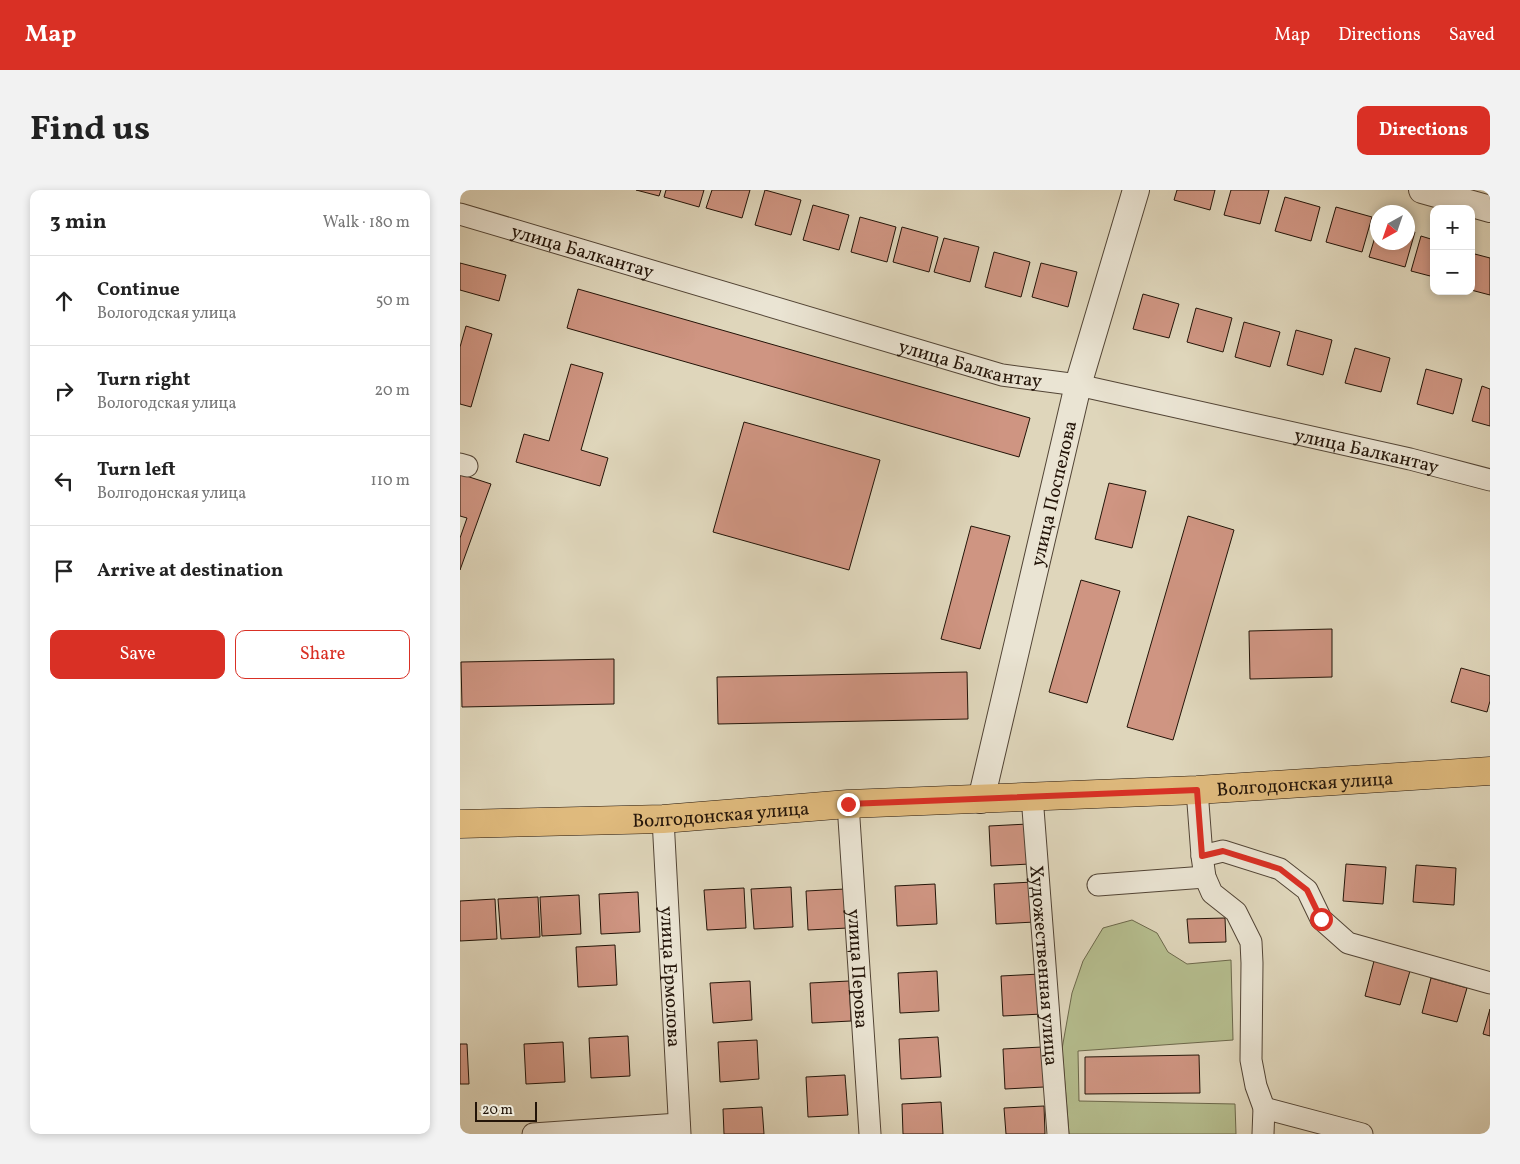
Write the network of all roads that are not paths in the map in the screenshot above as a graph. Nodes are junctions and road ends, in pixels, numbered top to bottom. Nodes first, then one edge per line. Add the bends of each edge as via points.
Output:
1 (1136, 190) edge
2 (1422, 190) edge
3 (1490, 209) edge
4 (460, 214) edge
5 (1078, 385) junction
6 (1490, 480) edge
7 (1490, 771) edge
8 (1197, 790) junction
9 (1032, 796) junction
10 (981, 800) junction
11 (848, 804) junction
12 (663, 818) junction
13 (460, 824) edge
14 (1202, 856) junction
15 (1205, 877) junction
16 (1098, 884) dead end
17 (1490, 983) edge
18 (1264, 1108) junction
19 (679, 1129) edge
20 (534, 1134) edge
21 (870, 1134) edge
22 (1058, 1134) edge
23 (1263, 1134) edge
24 (1362, 1134) edge

1 - 5 street, улица Поспелова
2 - 3 street
4 - 5 street, улица Балкантау via 1002,375
5 - 6 street, улица Балкантау
5 - 10 street, улица Поспелова
7 - 8 main road, Волгодонская улица
8 - 9 main road, Волгодонская улица
8 - 14 street
9 - 10 main road, Волгодонская улица
9 - 22 street, Художественная улица
10 - 11 main road, Волгодонская улица
11 - 12 main road, Волгодонская улица
11 - 21 street, улица Перова
12 - 13 main road, Волгодонская улица
12 - 19 street, улица Ермолова
14 - 15 street
14 - 17 street via 1223,851 1280,869 1307,890 1321,919 1348,943
15 - 16 street
15 - 18 street via 1212,893 1236,912 1251,942 1251,1060
18 - 23 street
18 - 24 street
19 - 20 street

